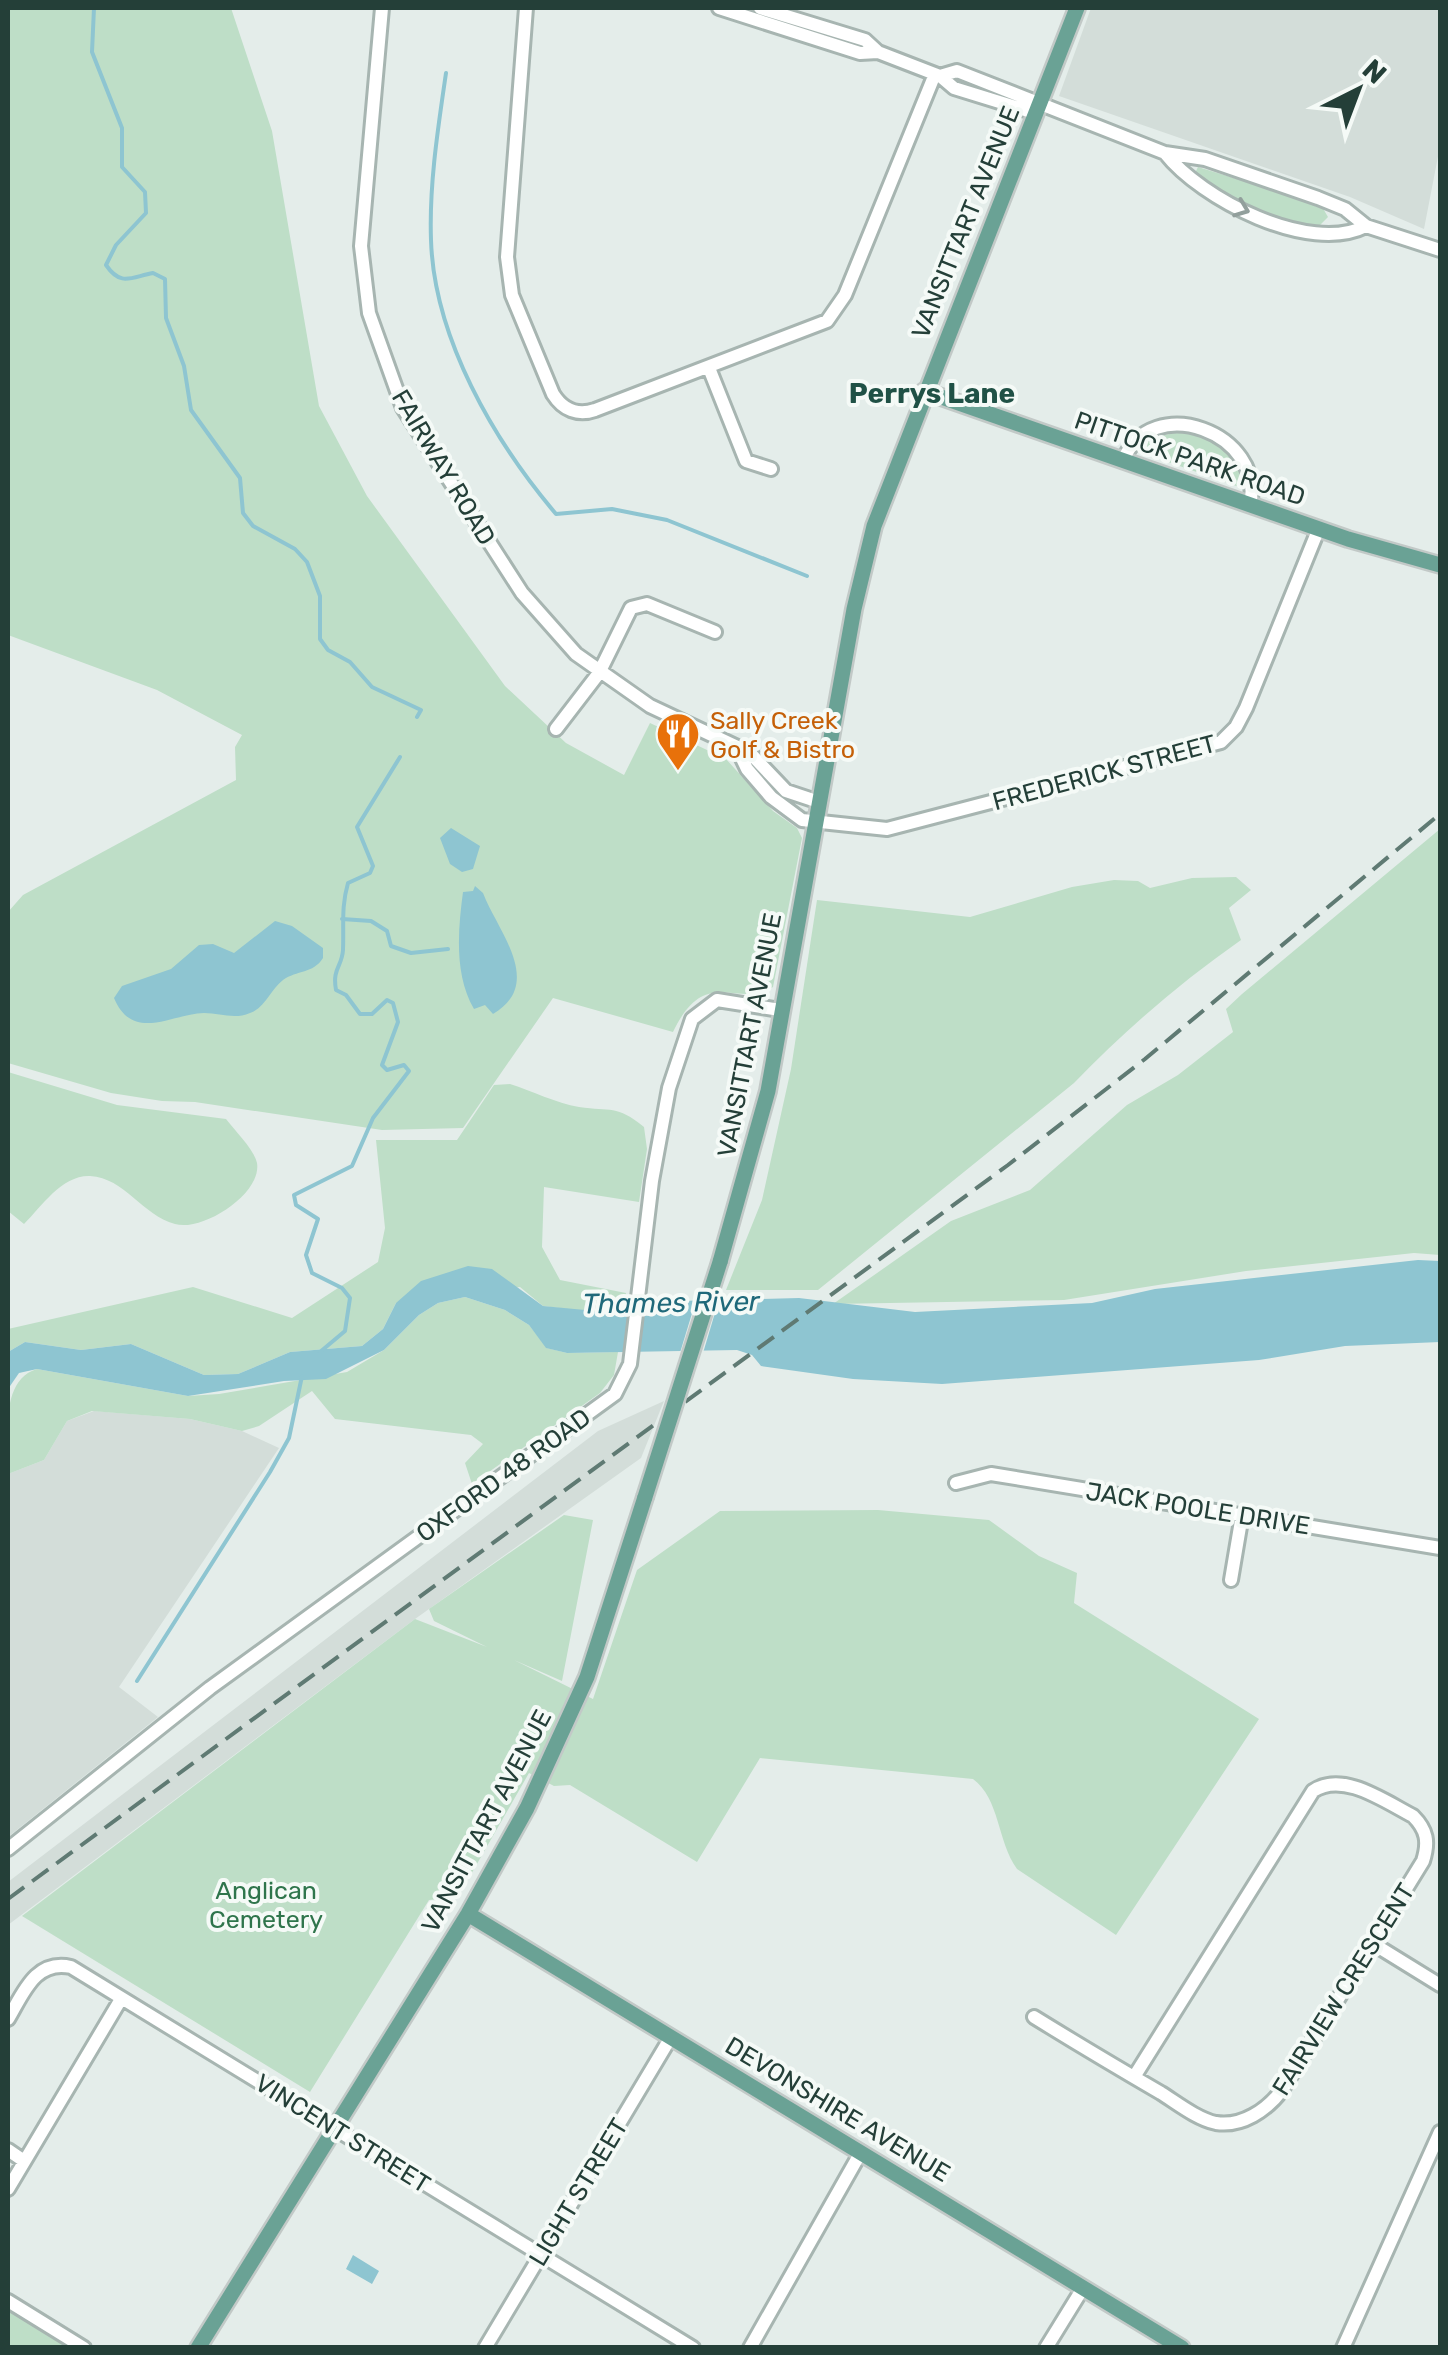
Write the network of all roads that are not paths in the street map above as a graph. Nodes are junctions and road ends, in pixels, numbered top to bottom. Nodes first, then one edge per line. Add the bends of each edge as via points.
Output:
1 (382, 8) edge
2 (526, 8) edge
3 (719, 8) edge
4 (760, 8) edge
5 (1077, 8) edge
6 (878, 52) junction
7 (937, 75) junction
8 (1037, 107) junction
9 (1165, 153) junction
10 (1366, 226) junction
11 (1440, 250) edge
12 (709, 368) junction
13 (924, 391) junction
14 (1123, 461) junction
15 (771, 469) dead end
16 (1250, 506) junction
17 (1319, 528) junction
18 (1440, 566) edge
19 (716, 632) dead end
20 (599, 673) junction
21 (556, 730) dead end
22 (738, 750) junction
23 (819, 802) junction
24 (815, 822) junction
25 (780, 1010) junction
26 (956, 1483) dead end
27 (1242, 1515) junction
28 (1440, 1548) edge
29 (1231, 1580) dead end
30 (8, 1850) edge
31 (468, 1914) junction
32 (1372, 1943) junction
33 (1440, 1985) edge
34 (122, 1999) junction
35 (1034, 2018) dead end
36 (8, 2020) edge
37 (670, 2036) junction
38 (1134, 2077) junction
39 (333, 2127) junction
40 (1440, 2132) edge
41 (8, 2150) edge
42 (862, 2152) junction
43 (24, 2161) junction
44 (8, 2189) edge
45 (540, 2256) junction
46 (1083, 2288) junction
47 (8, 2301) edge
48 (84, 2348) edge
49 (198, 2348) edge
50 (485, 2348) edge
51 (693, 2348) edge
52 (750, 2348) edge
53 (1046, 2348) edge
54 (1182, 2348) edge
55 (1343, 2348) edge

1 - 20 street, FAIRWAY ROAD via 360,210 364,283 380,352 414,425 520,590
2 - 12 street via 507,256 512,295 553,394 566,408 588,412
3 - 6 street via 860,53
4 - 6 street via 865,40
5 - 8 main road, VANSITTART AVENUE
6 - 7 street
7 - 8 street via 958,71
7 - 12 street via 838,309 814,329
8 - 9 street
8 - 13 main road, VANSITTART AVENUE
9 - 10 street via 1205,159 1318,198
9 -> 10 street via 1195,184 1240,210 1314,232 1348,234
10 - 11 street
12 - 15 street via 746,461
13 - 14 main road, PITTOCK PARK ROAD
13 - 23 main road, VANSITTART AVENUE via 863,568
14 - 16 main road, PITTOCK PARK ROAD
14 - 16 street via 1133,442 1155,428 1202,428 1231,443 1245,461 1253,485
16 - 17 main road, PITTOCK PARK ROAD
17 - 18 main road, PITTOCK PARK ROAD
17 - 24 street, FREDERICK STREET via 1246,708 1226,739 908,826
19 - 20 street via 638,605 623,617
20 - 21 street
20 - 22 street, FAIRWAY ROAD
22 - 23 street, FAIRWAY ROAD via 750,753 786,792
22 - 24 street, FAIRWAY ROAD via 780,806
23 - 24 main road, VANSITTART AVENUE
24 - 25 main road, VANSITTART AVENUE
25 - 30 street, OXFORD 48 ROAD via 716,1000 692,1018 659,1134 630,1364 615,1394 237,1667
25 - 31 main road, VANSITTART AVENUE, bridge via 759,1127 720,1262 587,1677 561,1740
26 - 27 street, JACK POOLE DRIVE via 991,1474
27 - 28 street, JACK POOLE DRIVE
27 - 29 street
31 - 37 main road, DEVONSHIRE AVENUE
31 - 39 main road, VANSITTART AVENUE
32 - 33 street
32 - 38 street, FAIRVIEW CRESCENT via 1264,2110 1216,2123
32 - 38 street, FAIRVIEW CRESCENT via 1423,1861 1426,1835 1413,1816 1347,1785 1325,1784 1309,1795
34 - 36 street, VINCENT STREET via 55,1966 33,1978
34 - 39 street, VINCENT STREET
34 - 43 street
35 - 38 street
37 - 42 main road, DEVONSHIRE AVENUE
37 - 45 street, LIGHT STREET
39 - 45 street, VINCENT STREET
39 - 49 main road, VANSITTART AVENUE
40 - 55 street
41 - 43 street
42 - 46 main road, DEVONSHIRE AVENUE
42 - 52 street
43 - 44 street
45 - 50 street, LIGHT STREET
45 - 51 street, VINCENT STREET
46 - 53 street
46 - 54 main road, DEVONSHIRE AVENUE
47 - 48 street

